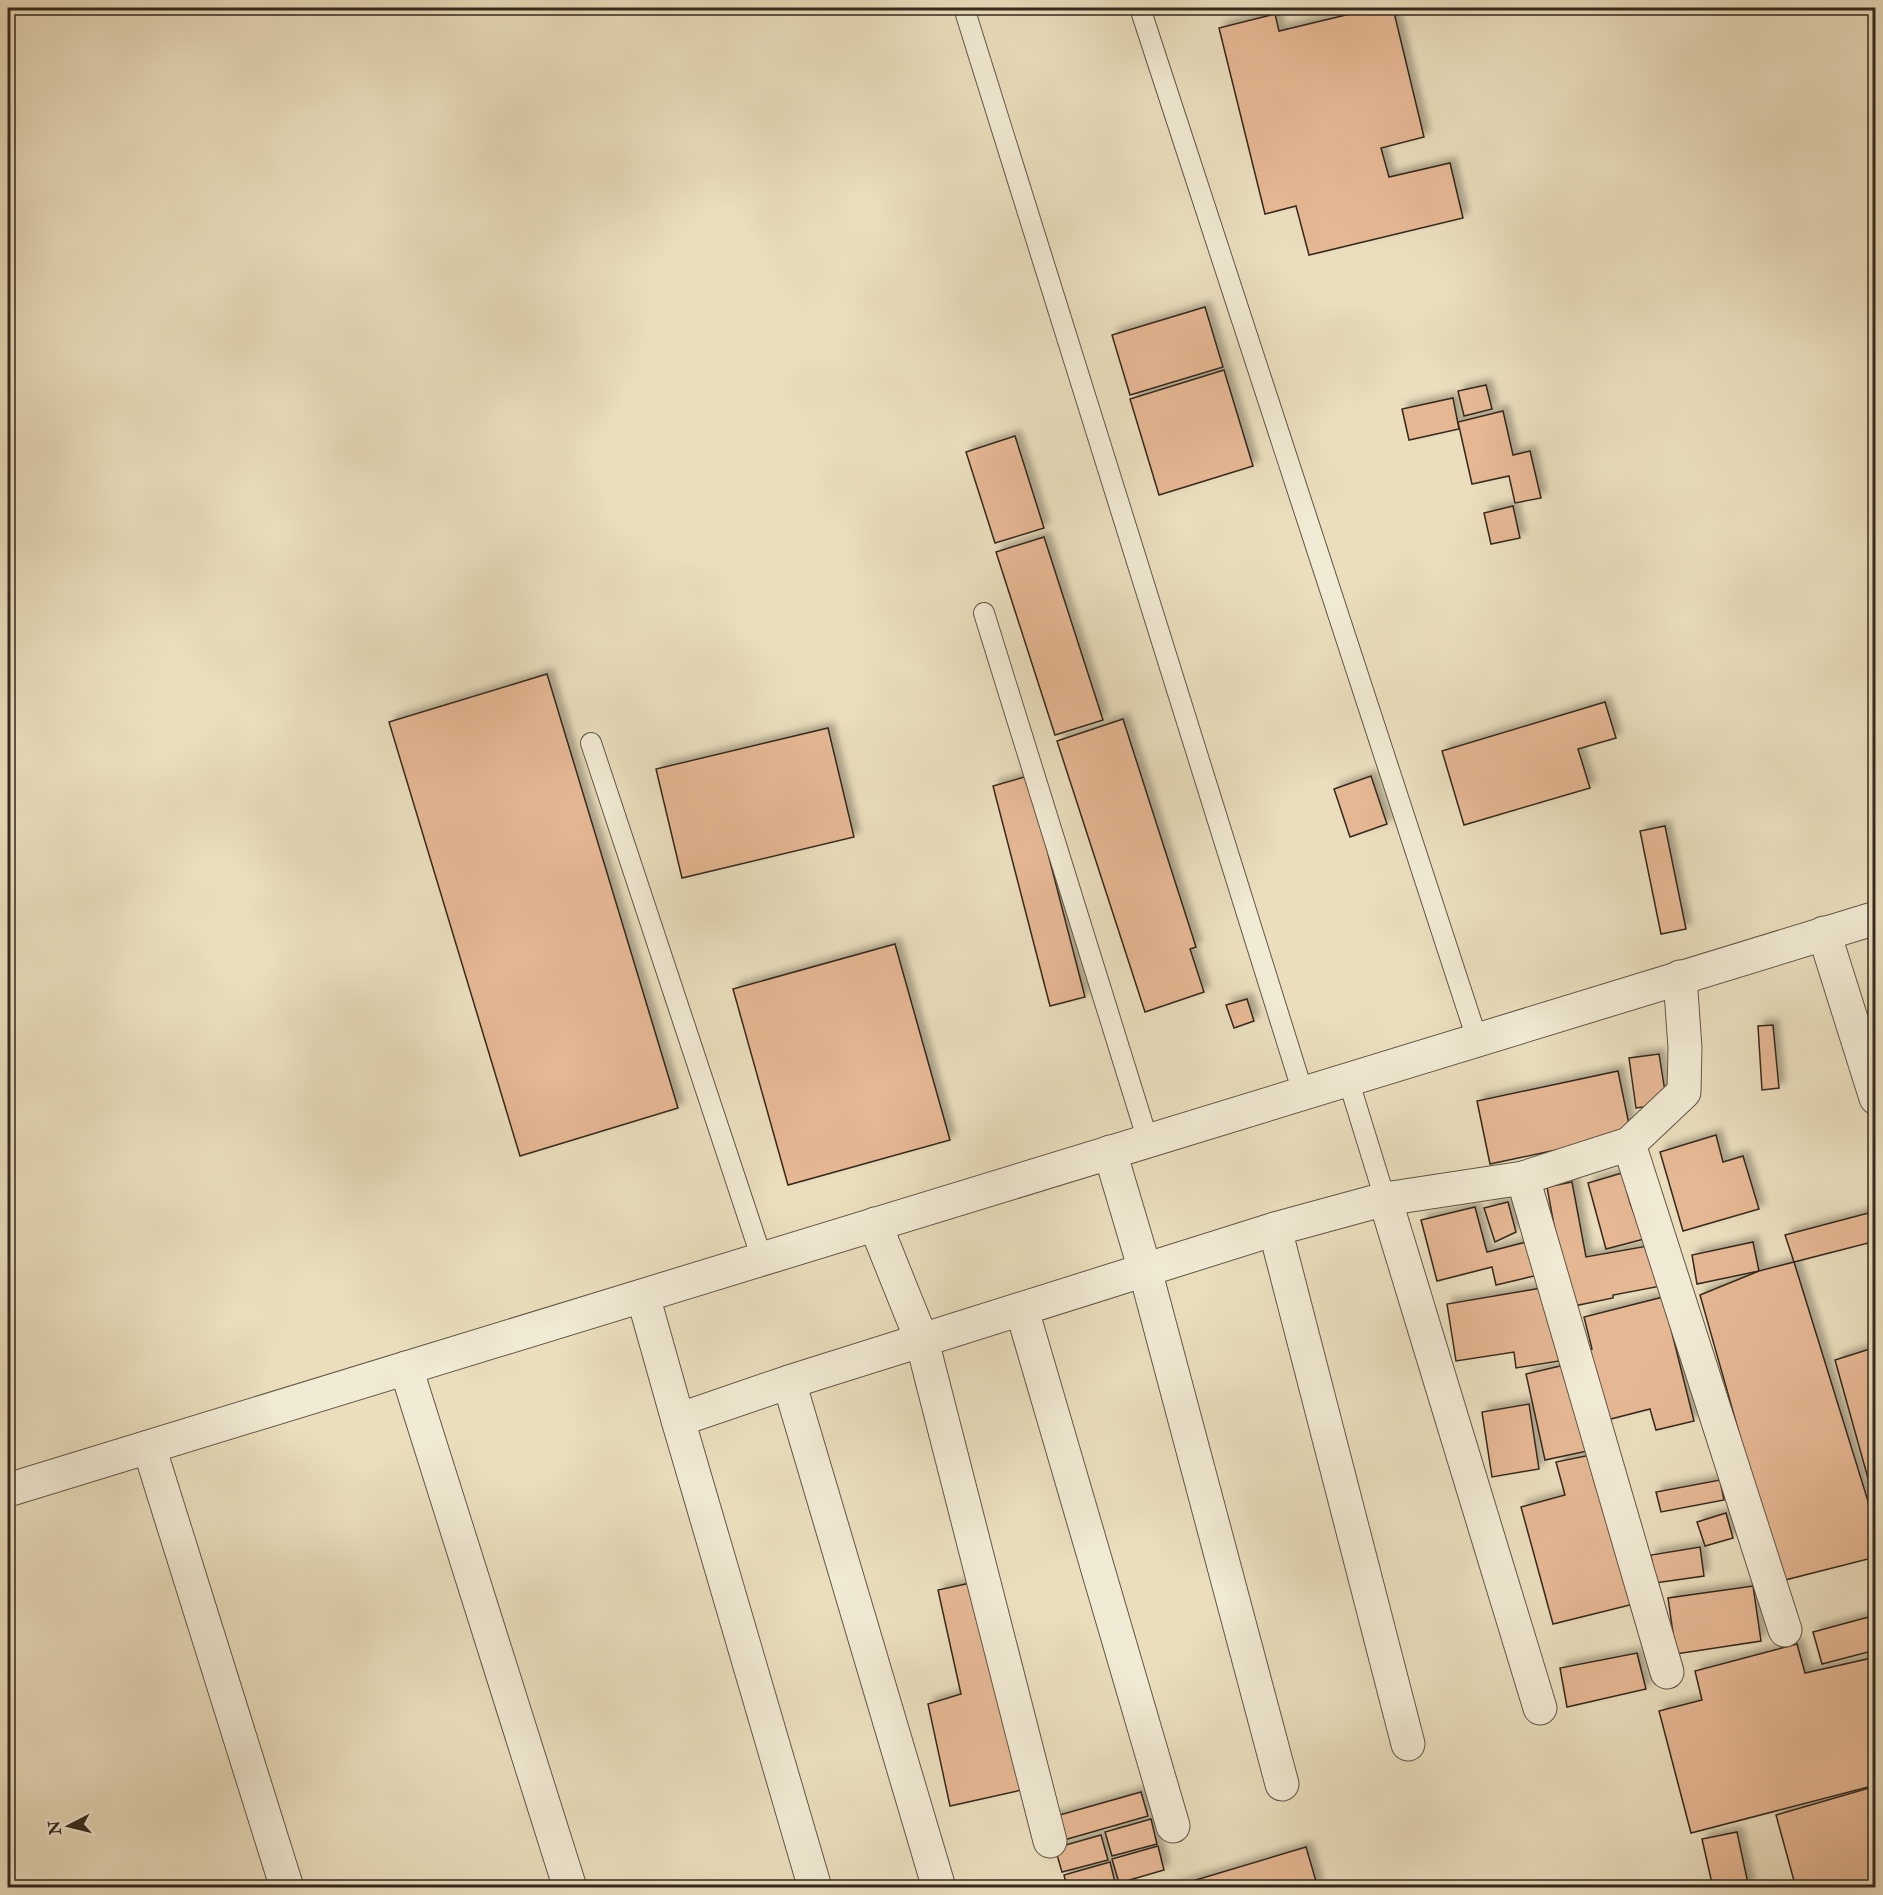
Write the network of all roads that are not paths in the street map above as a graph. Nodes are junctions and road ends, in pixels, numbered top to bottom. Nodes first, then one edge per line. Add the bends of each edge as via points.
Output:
1 (964, 8) edge
2 (1140, 8) edge
3 (984, 614) dead end
4 (591, 743) dead end
5 (1875, 918) edge
6 (1824, 933) junction
7 (1680, 977) junction
8 (1477, 1040) junction
9 (1348, 1079) junction
10 (1303, 1093) junction
11 (1875, 1098) edge
12 (1148, 1141) junction
13 (1629, 1144) junction
14 (1110, 1152) junction
15 (1523, 1178) junction
16 (1385, 1199) junction
17 (875, 1224) junction
18 (1275, 1229) junction
19 (762, 1259) junction
20 (1145, 1270) junction
21 (643, 1296) junction
22 (1022, 1310) junction
23 (922, 1341) junction
24 (406, 1368) junction
25 (789, 1382) junction
26 (678, 1420) junction
27 (149, 1447) junction
28 (8, 1490) edge
29 (1785, 1630) dead end
30 (1667, 1672) dead end
31 (1540, 1708) dead end
32 (1408, 1744) dead end
33 (1282, 1784) dead end
34 (1173, 1826) dead end
35 (1050, 1841) dead end
36 (287, 1887) edge
37 (570, 1887) edge
38 (814, 1887) edge
39 (939, 1887) edge

1 - 10 lane
2 - 8 lane
3 - 12 lane
4 - 19 lane
5 - 6 street
6 - 7 street
6 - 11 street
7 - 8 street
7 - 13 street via 1684,1092
8 - 9 street
9 - 10 street
9 - 16 lane
10 - 12 street
12 - 14 street
13 - 15 street
13 - 29 street
14 - 17 street
14 - 20 street
15 - 16 street
15 - 30 street
16 - 18 street
16 - 31 street
17 - 19 street
17 - 23 street
18 - 20 street
18 - 32 street
19 - 21 street
20 - 22 street
20 - 33 street
21 - 24 street
21 - 26 street
22 - 23 street
22 - 34 street
23 - 25 street
23 - 35 street
24 - 27 street
24 - 37 street
25 - 26 street
25 - 39 street
26 - 38 street
27 - 28 street
27 - 36 street

